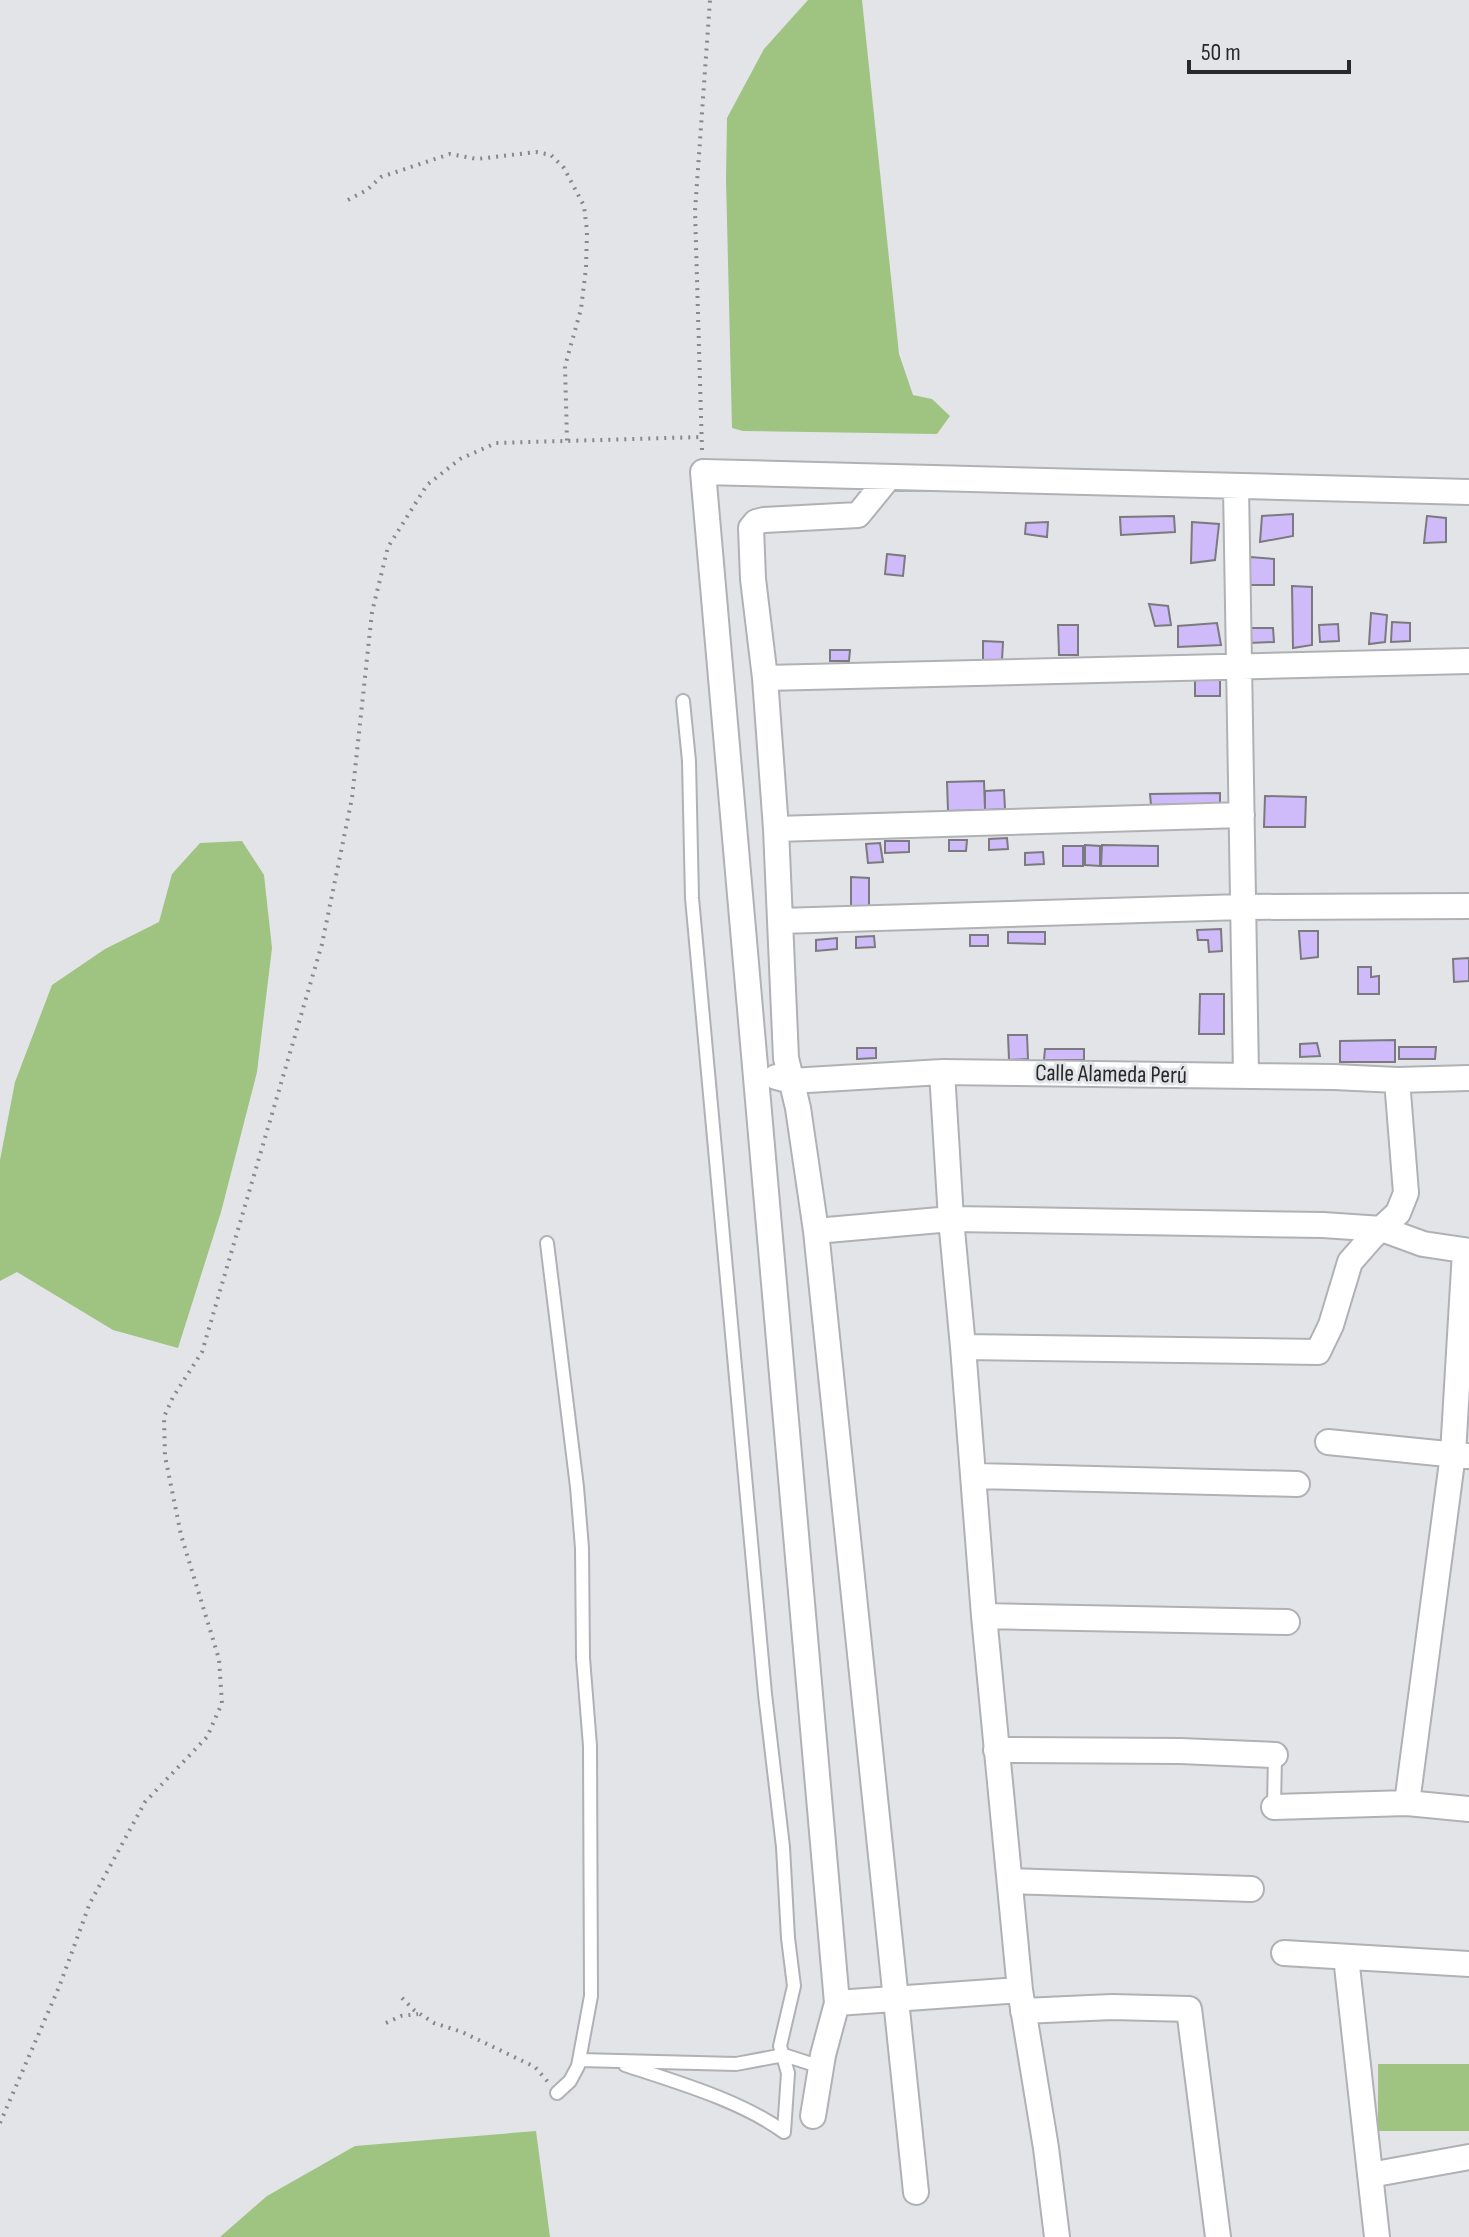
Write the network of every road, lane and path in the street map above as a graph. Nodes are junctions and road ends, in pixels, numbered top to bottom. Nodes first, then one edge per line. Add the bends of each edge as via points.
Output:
1 (710, 0) edge
2 (348, 200) dead end
3 (702, 437) junction
4 (567, 441) junction
5 (703, 472) junction
6 (889, 477) junction
7 (1236, 487) junction
8 (1469, 492) edge
9 (1469, 661) edge
10 (1239, 665) junction
11 (765, 678) junction
12 (683, 701) dead end
13 (1242, 815) junction
14 (776, 829) junction
15 (1469, 906) edge
16 (1243, 907) junction
17 (780, 921) junction
18 (754, 1071) junction
19 (942, 1072) junction
20 (1246, 1075) junction
21 (1469, 1078) edge
22 (1397, 1080) junction
23 (791, 1081) junction
24 (951, 1219) junction
25 (1382, 1229) junction
26 (816, 1231) junction
27 (547, 1243) dead end
28 (1467, 1251) edge
29 (963, 1347) junction
30 (1328, 1442) dead end
31 (1461, 1455) edge
32 (974, 1476) junction
33 (1297, 1484) dead end
34 (984, 1616) junction
35 (1287, 1622) dead end
36 (996, 1750) junction
37 (1275, 1755) joint
38 (1407, 1803) junction
39 (1274, 1807) joint
40 (1469, 1809) edge
41 (1010, 1881) junction
42 (1251, 1889) dead end
43 (1284, 1953) dead end
44 (1346, 1957) junction
45 (1469, 1964) edge
46 (402, 1998) dead end
47 (895, 2000) junction
48 (1022, 2000) junction
49 (837, 2003) junction
50 (418, 2014) junction
51 (386, 2023) dead end
52 (784, 2055) junction
53 (580, 2060) junction
54 (610, 2060) junction
55 (821, 2067) junction
56 (557, 2093) joint
57 (813, 2116) dead end
58 (0, 2123) edge
59 (1469, 2157) edge
60 (1370, 2175) junction
61 (916, 2192) dead end
62 (1057, 2237) edge
63 (1218, 2237) edge
64 (1377, 2237) edge

1 - 3 path via 695,211
2 - 4 path via 381,177 450,154 477,159 536,152 551,155 564,168 584,206 587,231 581,309 565,366
3 - 4 path
3 - 5 path
4 - 58 path via 496,443 460,459 427,485 388,547 372,612 352,798 322,944 202,1352 164,1417 165,1456 181,1535 219,1659 222,1703 207,1737 145,1802 90,1903
5 - 6 street
5 - 18 street
6 - 7 street
6 - 11 street via 858,515 764,520 751,528
7 - 8 street
7 - 10 street
9 - 10 street
10 - 11 street
10 - 13 street
11 - 14 street
12 - 52 lane via 692,898 794,1986 780,2036
13 - 14 street
13 - 16 street
14 - 17 street
15 - 16 street
16 - 17 street
16 - 20 street
17 - 23 street
18 - 23 street, Calle Alameda Perú
18 - 49 street
19 - 20 street, Calle Alameda Perú
19 - 23 street, Calle Alameda Perú
19 - 24 street
20 - 22 street, Calle Alameda Perú
21 - 22 street, Calle Alameda Perú
22 - 25 street via 1406,1193 1398,1213
23 - 26 street
24 - 25 street
24 - 26 street
24 - 29 street
25 - 28 street via 1423,1244
25 - 29 street via 1350,1262 1318,1352
26 - 47 street
27 - 53 lane via 577,1487 590,1746 591,1996
28 - 31 street
29 - 32 street
30 - 31 street
31 - 38 street
32 - 33 street
32 - 34 street
34 - 35 street
34 - 36 street
36 - 37 street
36 - 41 street
37 - 39 lane
38 - 39 street
38 - 40 street
41 - 42 street
41 - 48 street
43 - 44 street
44 - 45 street
44 - 60 street
46 - 50 path
47 - 48 street
47 - 49 street
47 - 61 street
48 - 62 street
48 - 63 street via 1189,2009
49 - 55 street
50 - 51 path
50 - 56 path via 535,2067
52 - 54 lane via 736,2064
52 - 54 lane via 784,2132 743,2109
52 - 55 lane
53 - 54 lane
53 - 56 lane
55 - 57 street
59 - 60 street
60 - 64 street

